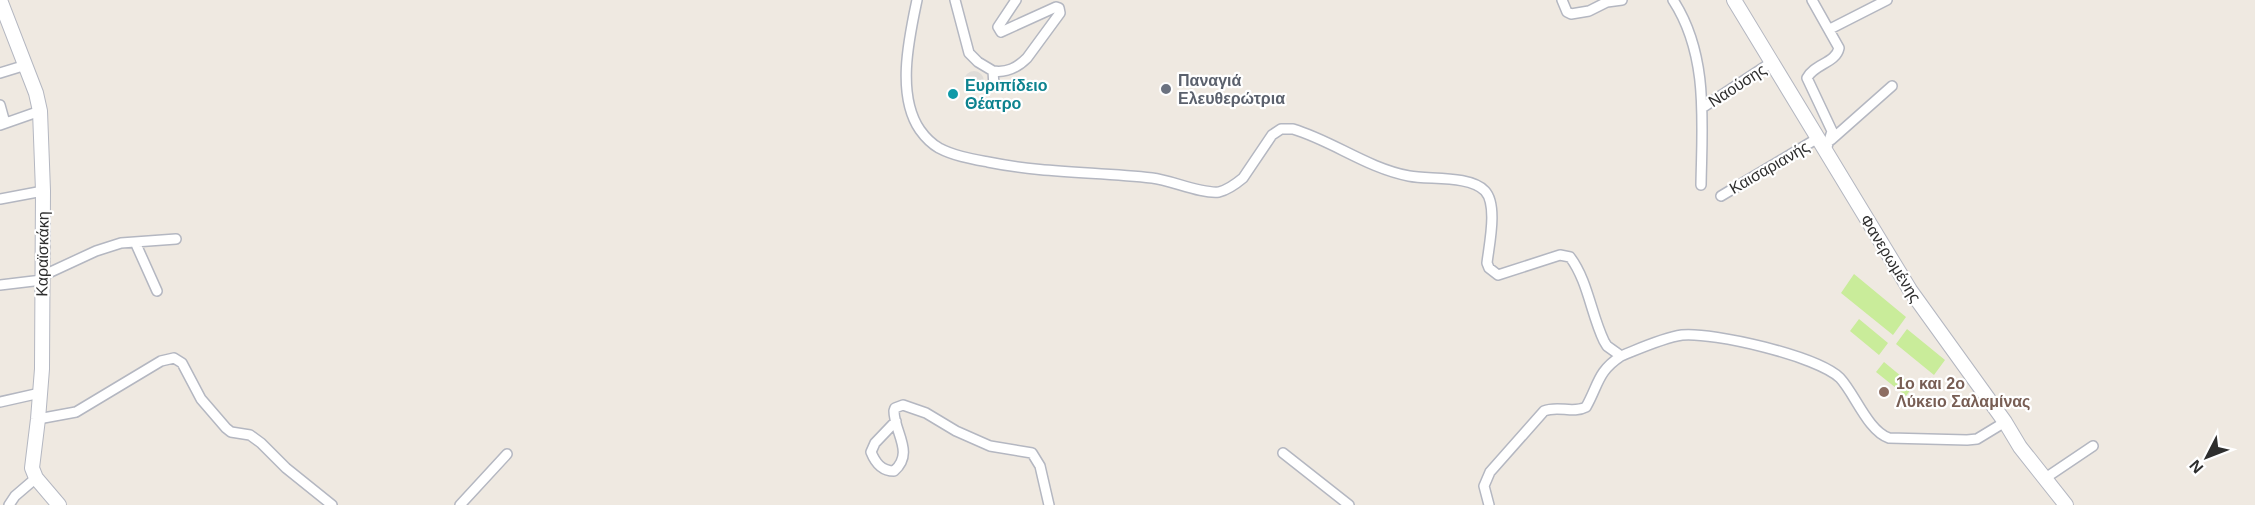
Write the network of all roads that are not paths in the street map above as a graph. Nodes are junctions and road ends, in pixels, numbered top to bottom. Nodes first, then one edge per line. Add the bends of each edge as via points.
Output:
1 (0, 0) edge
2 (917, 0) edge
3 (955, 0) edge
4 (1016, 0) edge
5 (1562, 0) edge
6 (1622, 0) edge
7 (1673, 0) edge
8 (1734, 0) edge
9 (1826, 0) edge
10 (1887, 0) edge
11 (1814, 3) edge
12 (1830, 29) junction
13 (1772, 62) junction
14 (26, 65) junction
15 (993, 71) junction
16 (0, 73) edge
17 (994, 86) dead end
18 (1892, 86) dead end
19 (0, 105) edge
20 (1702, 108) junction
21 (40, 111) junction
22 (2, 124) edge
23 (1825, 143) junction
24 (1701, 185) dead end
25 (43, 191) junction
26 (1720, 196) dead end
27 (0, 199) edge
28 (176, 239) dead end
29 (135, 242) junction
30 (42, 278) junction
31 (0, 285) edge
32 (157, 291) dead end
33 (1621, 356) junction
34 (40, 393) junction
35 (0, 402) edge
36 (38, 419) junction
37 (896, 421) junction
38 (2005, 422) junction
39 (2093, 446) dead end
40 (1283, 453) dead end
41 (507, 454) dead end
42 (36, 478) junction
43 (2044, 479) junction
44 (9, 505) edge
45 (59, 505) edge
46 (332, 505) edge
47 (460, 505) edge
48 (1049, 505) edge
49 (1349, 505) edge
50 (1489, 505) edge
51 (2066, 505) edge

1 - 14 main road, Καραϊσκάκη
2 - 33 street via 906,61 909,102 918,128 940,148 1009,166 1155,178 1219,192 1243,178 1277,131 1293,129 1389,171 1464,182 1484,190 1492,213 1489,268 1498,275 1560,255 1570,257 1604,341
3 - 15 street via 969,53
4 - 15 street via 998,27 1001,32 1056,7 1060,13 1021,64 1005,72
5 - 6 street via 1572,14
7 - 20 street via 1686,22 1697,59
8 - 13 main road, Φανερωμένης
9 - 11 street
10 - 12 street
11 - 12 street
12 - 23 street via 1839,45 1838,52 1811,71 1808,78 1832,131
13 - 20 street, Ναούσης
13 - 23 main road, Φανερωμένης
14 - 16 street
14 - 21 main road, Καραϊσκάκη
15 - 17 street
18 - 23 street, Καισαριανής
19 - 22 street
20 - 24 street
21 - 22 street
21 - 25 main road, Καραϊσκάκη
23 - 26 street, Καισαριανής
23 - 38 main road, Φανερωμένης via 1910,290
25 - 27 street
25 - 30 main road, Καραϊσκάκη
28 - 29 street
29 - 30 street via 106,248
29 - 32 street
30 - 31 street
30 - 34 main road, Καραϊσκάκη
33 - 38 street via 1671,337 1694,335 1768,348 1838,376 1876,429 1889,438 1967,441
33 - 50 street via 1603,371 1586,407 1544,411 1514,443 1486,480
34 - 35 street
34 - 36 main road, Καραϊσκάκη
36 - 42 main road, Καραϊσκάκη via 32,468
36 - 46 street via 76,412 161,361 174,358 182,363 201,399 225,428 250,435
37 - 37 street via 903,454 898,467 890,471 879,465 871,452
37 - 48 street via 895,408 903,405 990,446 1032,453 1040,465
38 - 43 main road, Φανερωμένης
39 - 43 street
40 - 49 street
41 - 47 street
42 - 44 street
42 - 45 main road
43 - 51 main road, Φανερωμένης

